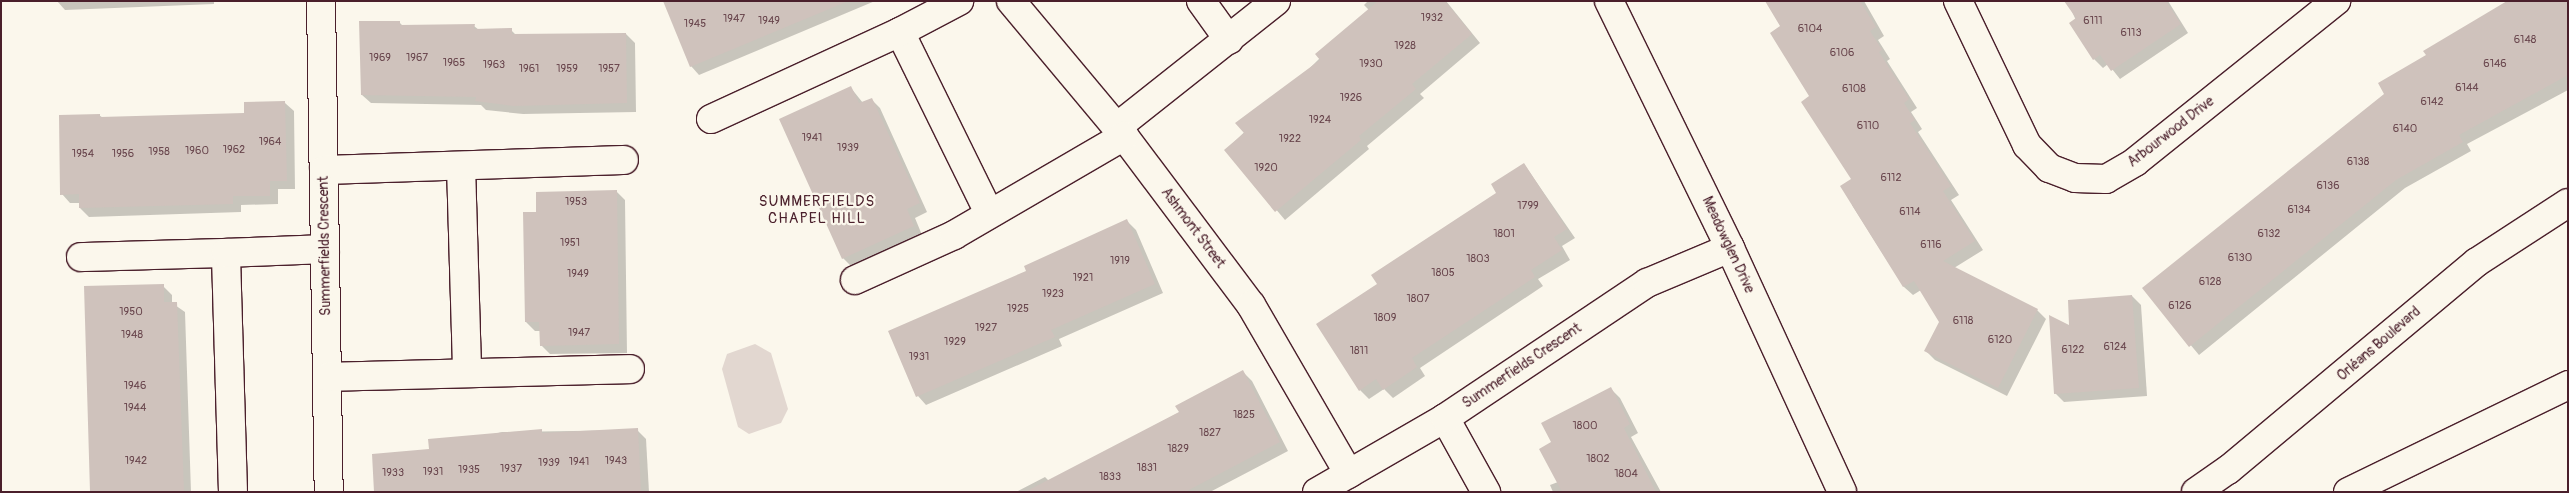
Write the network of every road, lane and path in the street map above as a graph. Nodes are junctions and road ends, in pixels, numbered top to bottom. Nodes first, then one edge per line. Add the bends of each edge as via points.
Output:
1 (321, 1) edge
2 (959, 1) edge
3 (1011, 1) edge
4 (1201, 1) edge
5 (1276, 1) edge
6 (1609, 1) edge
7 (1958, 1) edge
8 (2336, 1) edge
9 (900, 32) junction
10 (1229, 40) junction
11 (711, 119) dead end
12 (1121, 132) junction
13 (624, 160) dead end
14 (461, 166) junction
15 (324, 170) junction
16 (2568, 203) edge
17 (989, 213) junction
18 (1730, 248) junction
19 (326, 249) junction
20 (226, 253) junction
21 (81, 257) dead end
22 (855, 280) dead end
23 (630, 369) dead end
24 (467, 372) junction
25 (328, 377) junction
26 (2568, 384) edge
27 (1445, 418) junction
28 (1349, 474) junction
29 (233, 492) edge
30 (329, 492) edge
31 (1317, 492) edge
32 (1486, 492) edge
33 (1842, 492) edge
34 (2196, 492) edge
35 (2348, 492) edge

1 - 15 street, Summerfields Crescent
2 - 9 street
3 - 12 street, Ashmont Street
4 - 10 street
5 - 10 street
6 - 18 street, Meadowglen Drive
7 - 8 street, Arbourwood Drive via 2027,145 2049,168 2075,178 2106,179 2135,162
9 - 11 street
9 - 17 street
10 - 12 street
12 - 17 street
12 - 28 street, Ashmont Street via 1250,305
13 - 14 street
14 - 15 street
14 - 24 street
15 - 19 street, Summerfields Crescent
16 - 34 street, Orléans Boulevard via 2477,262 2236,464
17 - 22 street via 954,235
18 - 27 street, Summerfields Crescent via 1647,283
18 - 33 street, Meadowglen Drive
19 - 20 street
19 - 25 street, Summerfields Crescent
20 - 21 street
20 - 29 street
23 - 24 street via 498,374
24 - 25 street
25 - 30 street, Summerfields Crescent
26 - 35 street
27 - 28 street, Summerfields Crescent
27 - 32 street
28 - 31 street, Summerfields Crescent

